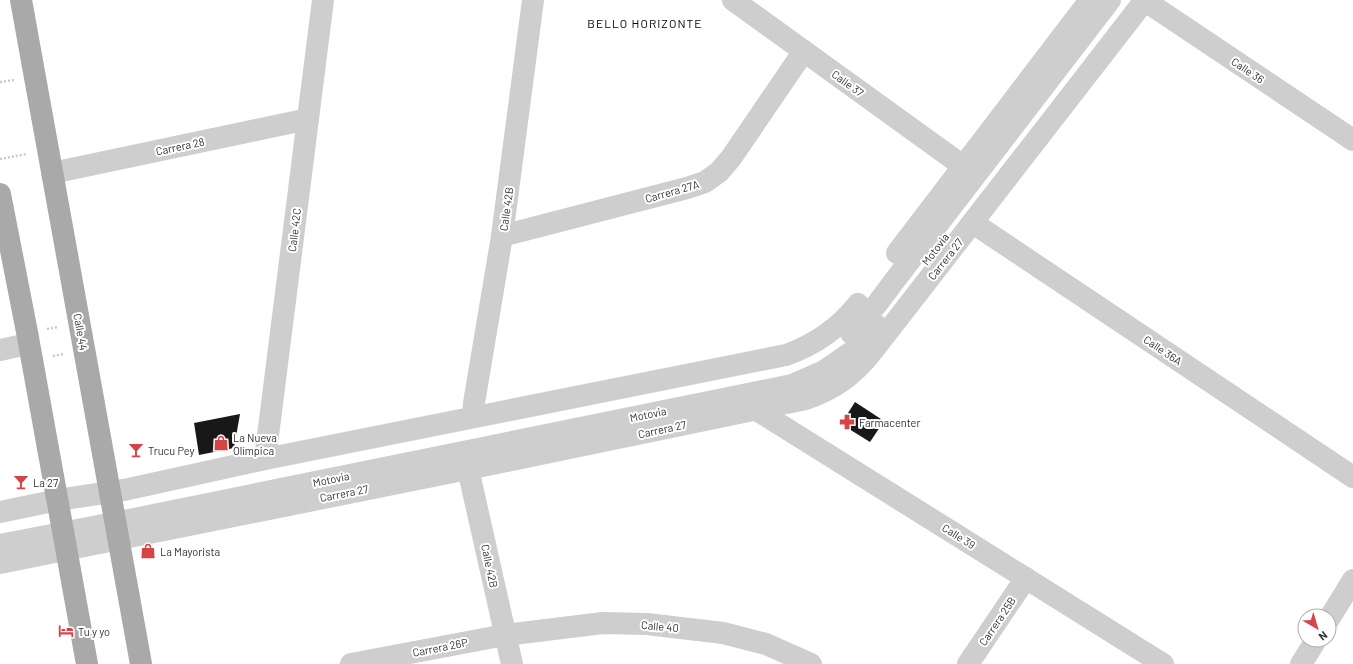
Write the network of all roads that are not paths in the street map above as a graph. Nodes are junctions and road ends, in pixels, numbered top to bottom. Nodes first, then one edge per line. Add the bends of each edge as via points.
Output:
1 (21, 0) edge
2 (323, 0) edge
3 (533, 0) edge
4 (733, 0) edge
5 (1090, 0) edge
6 (1110, 0) edge
7 (1125, 0) edge
8 (1144, 0) edge
9 (804, 51) junction
10 (308, 119) junction
11 (1353, 140) edge
12 (962, 166) junction
13 (52, 173) junction
14 (0, 194) edge
15 (973, 223) junction
16 (502, 236) junction
17 (29, 345) junction
18 (0, 350) edge
19 (755, 409) junction
20 (473, 418) junction
21 (265, 459) junction
22 (468, 468) junction
23 (1353, 477) edge
24 (0, 512) edge
25 (114, 516) junction
26 (62, 525) junction
27 (0, 532) edge
28 (0, 545) edge
29 (0, 563) edge
30 (1026, 578) junction
31 (1353, 580) edge
32 (1336, 608) edge
33 (505, 635) junction
34 (1311, 648) edge
35 (87, 664) edge
36 (141, 664) edge
37 (351, 664) edge
38 (512, 664) edge
39 (810, 664) edge
40 (968, 664) edge
41 (1163, 664) edge
42 (1301, 664) edge

1 - 13 main road, Calle 44
2 - 10 street, Calle 42C
3 - 16 street, Calle 42B
4 - 9 street, Calle 37
5 - 12 street, Carrera 27
6 - 25 street, Motovia via 877,304 843,342 808,365
7 - 25 street, Motovia via 878,323 853,351 824,371 792,385
8 - 11 street, Calle 36
8 - 15 street, Carrera 27
9 - 12 street, Calle 37
9 - 16 street, Carrera 27A via 731,158 719,172 705,182
10 - 13 street, Carrera 28
10 - 21 street, Calle 42C
12 - 20 street, Carrera 27 via 855,308 825,336 808,346 786,355
13 - 25 main road, Calle 44
14 - 17 main road
15 - 19 street, Carrera 27 via 860,367 850,376 806,399
15 - 23 street, Calle 36A
16 - 20 street, Calle 42B
17 - 18 street
17 - 26 main road
19 - 22 street, Carrera 27
19 - 30 street, Calle 39
20 - 21 street, Carrera 27
21 - 25 street, Carrera 27
22 - 25 street, Carrera 27
22 - 33 street, Calle 42B
24 - 26 street, Carrera 27
25 - 26 street, Carrera 27
25 - 26 street, Carrera 27
25 - 36 main road, Calle 44
26 - 27 street
26 - 28 street
26 - 29 street, Carrera 27
26 - 35 main road
30 - 40 street, Carrera 25B
30 - 41 street, Calle 39
31 - 32 street
33 - 37 street, Carrera 26P
33 - 38 street, Calle 42B
33 - 39 street, Calle 40 via 603,623 647,624 723,633 766,644
34 - 42 street

